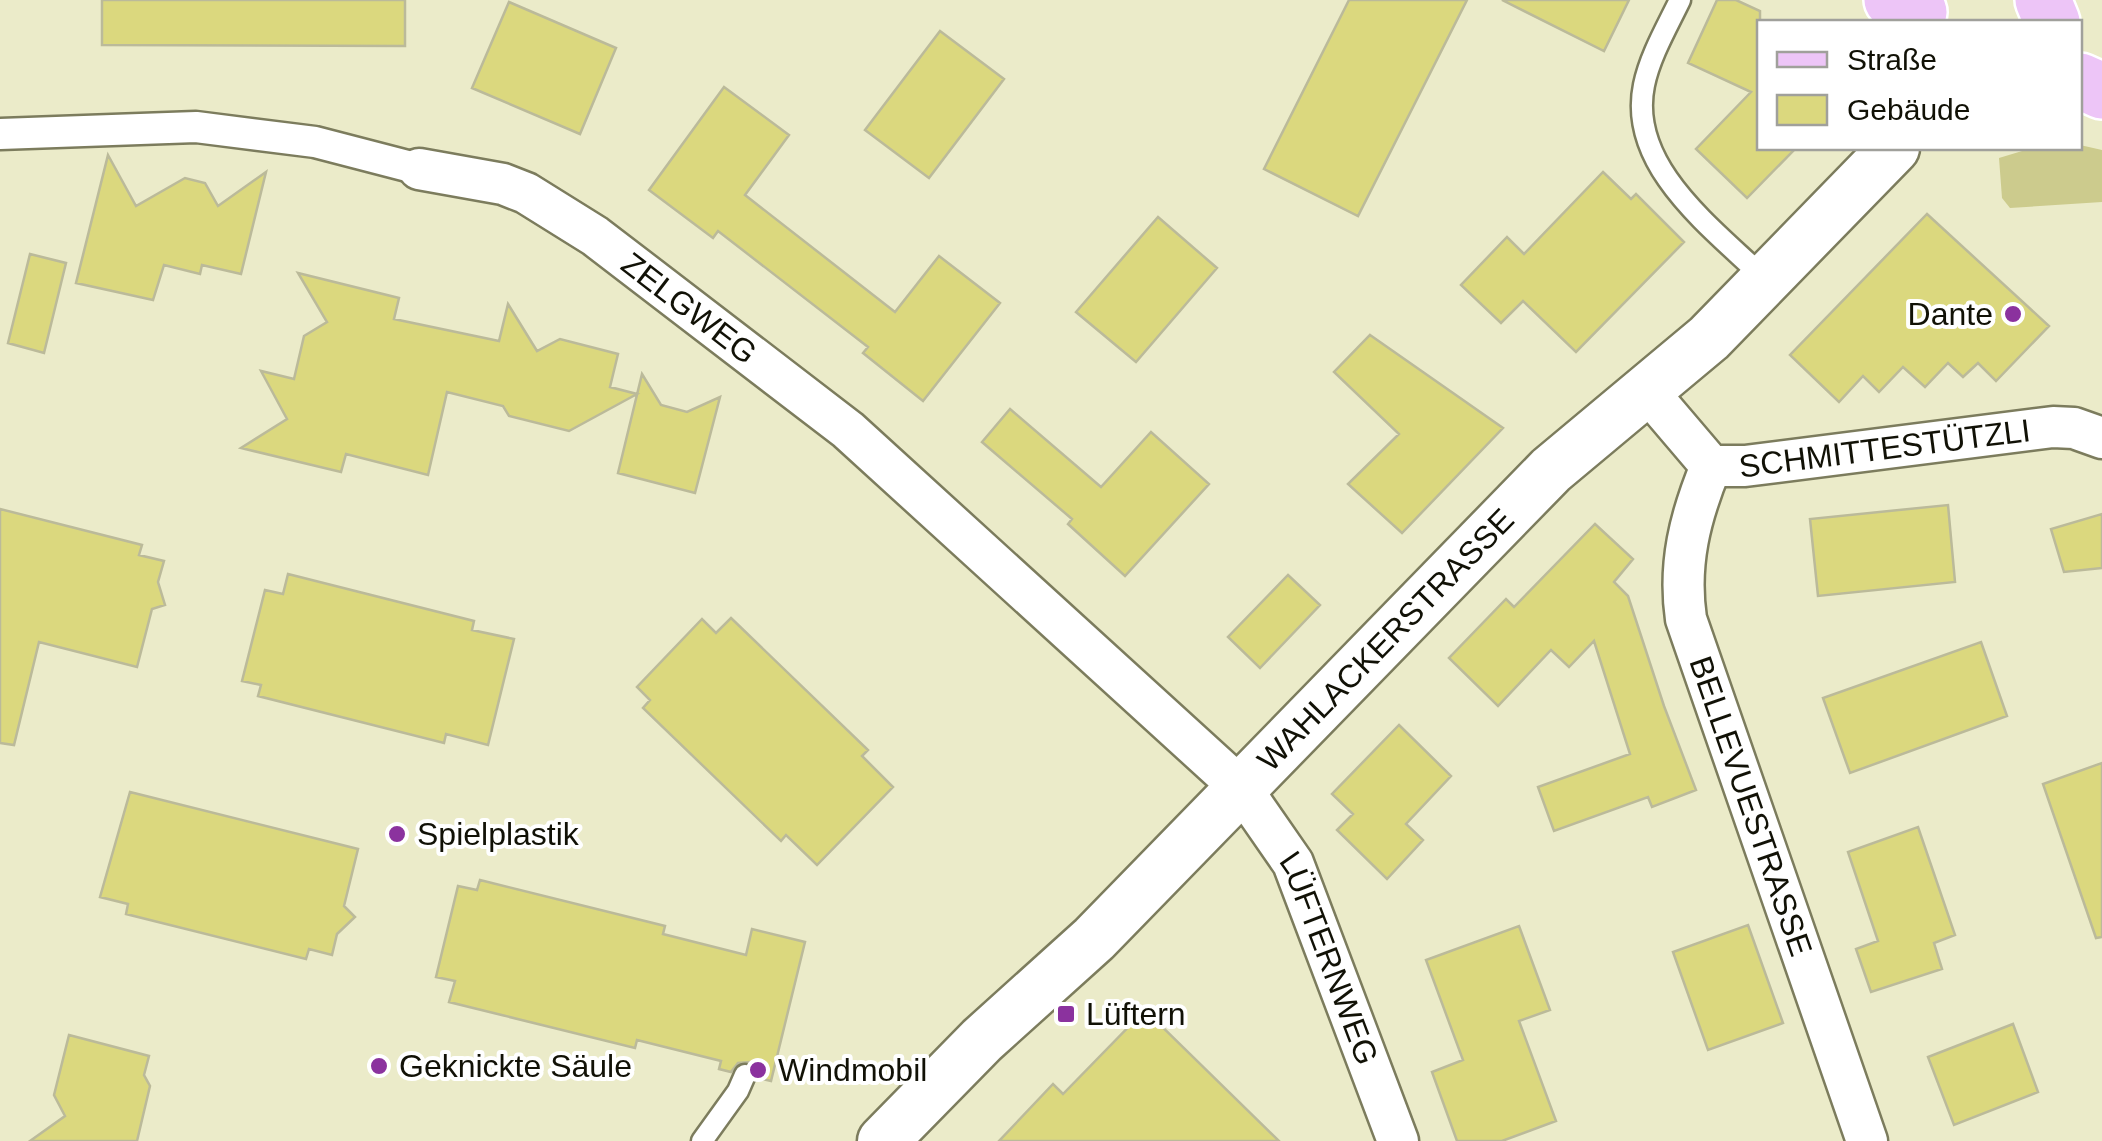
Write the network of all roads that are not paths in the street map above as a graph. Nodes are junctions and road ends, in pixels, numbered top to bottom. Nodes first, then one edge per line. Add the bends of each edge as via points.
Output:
1 (1680, 0) edge
2 (0, 134) edge
3 (1892, 150) edge
4 (418, 169) joint
5 (1766, 280) junction
6 (1648, 392) junction
7 (2099, 429) edge
8 (1711, 466) junction
9 (1241, 788) junction
10 (745, 1075) dead end
11 (702, 1141) edge
12 (883, 1141) edge
13 (1398, 1141) edge
14 (1868, 1141) edge

1 - 5 lane via 1644,82 1649,138 1658,164 1682,196
2 - 4 street, ZELGWEG via 196,127 315,142
3 - 5 street, WAHLACKERSTRASSE
4 - 9 street, ZELGWEG via 526,193 611,248 848,430
5 - 6 street, WAHLACKERSTRASSE
6 - 8 street, SCHMITTESTÜTZLI
6 - 9 street, WAHLACKERSTRASSE via 1551,470
7 - 8 street, SCHMITTESTÜTZLI via 2054,427
8 - 14 street, BELLEVUESTRASSE via 1684,550 1686,619
9 - 12 street, WAHLACKERSTRASSE
9 - 13 street, LÜFTERNWEG via 1293,863
10 - 11 lane

